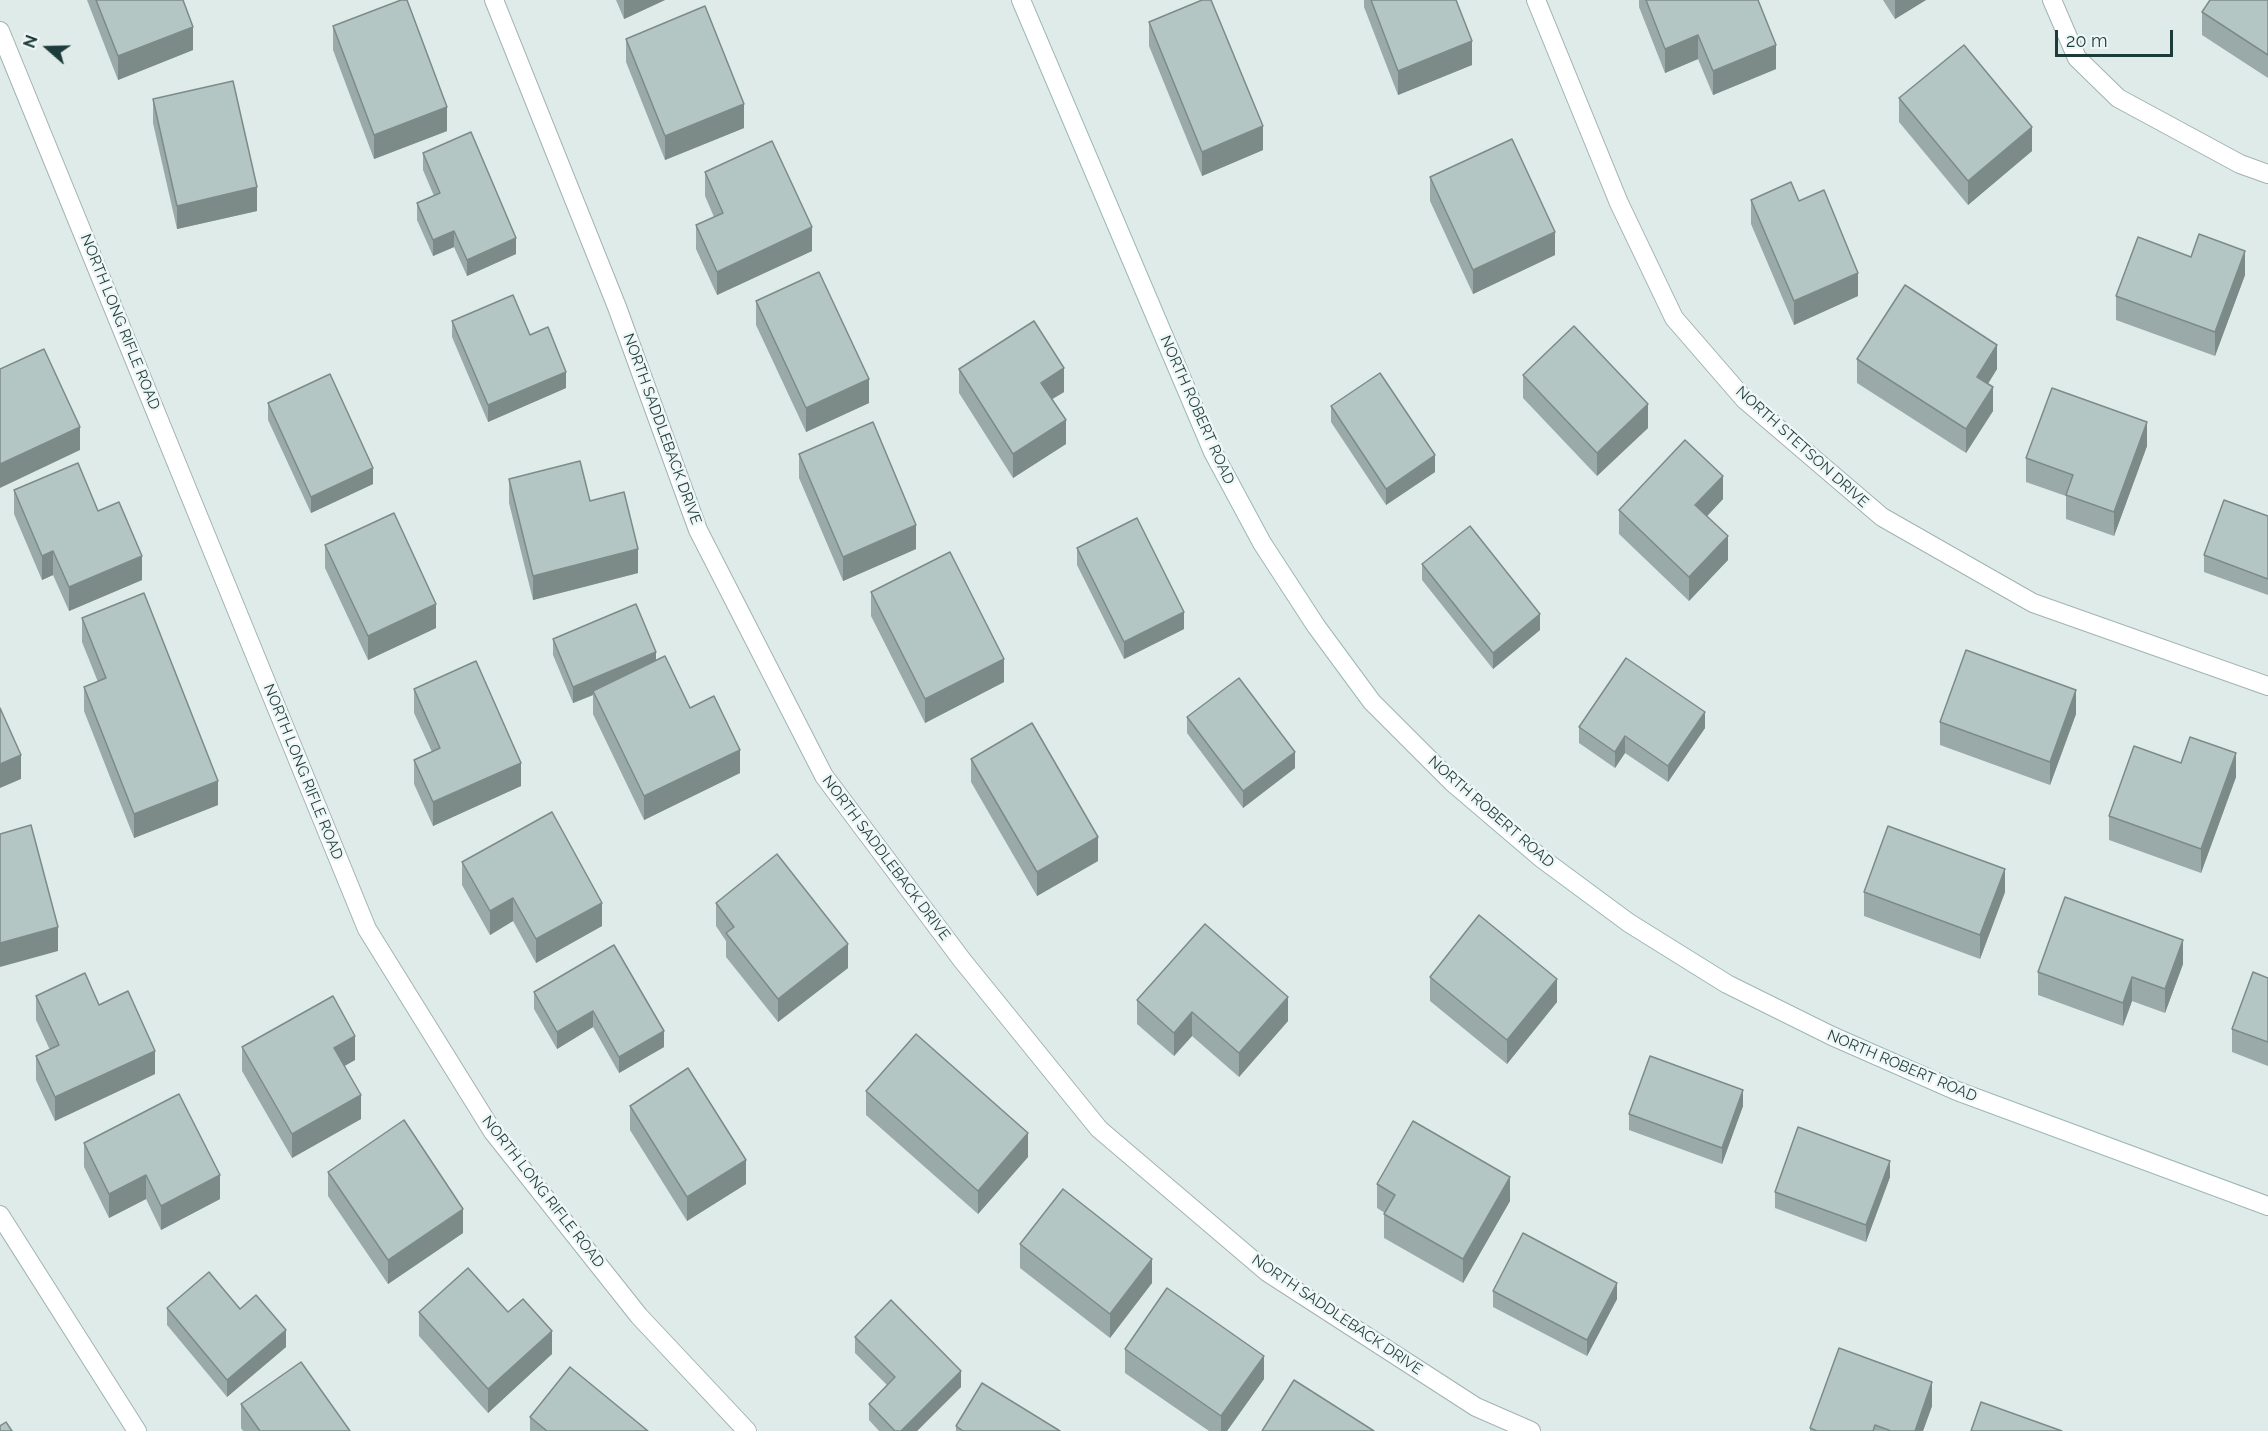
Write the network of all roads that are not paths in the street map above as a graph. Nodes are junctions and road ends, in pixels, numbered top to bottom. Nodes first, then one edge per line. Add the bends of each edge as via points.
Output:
1 (494, 0) edge
2 (1021, 0) edge
3 (1536, 0) edge
4 (2052, 0) edge
5 (0, 31) edge
6 (2268, 174) edge
7 (2268, 686) edge
8 (2268, 1206) edge
9 (0, 1215) edge
10 (137, 1431) edge
11 (747, 1431) edge
12 (1531, 1431) edge

1 - 12 street, NORTH SADDLEBACK DRIVE via 617,307 698,530 824,776 962,960 1099,1129 1267,1272 1476,1407
2 - 8 street, NORTH ROBERT ROAD via 1213,452 1262,543 1372,702 1453,783 1542,858 1629,923 1727,984 1957,1091
3 - 7 street, NORTH STETSON DRIVE via 1619,203 1674,318 1745,400 1882,517 2033,603
4 - 6 street via 2077,58 2118,98 2240,164
5 - 11 street, NORTH LONG RIFLE ROAD via 367,928 493,1132 639,1316
9 - 10 street

